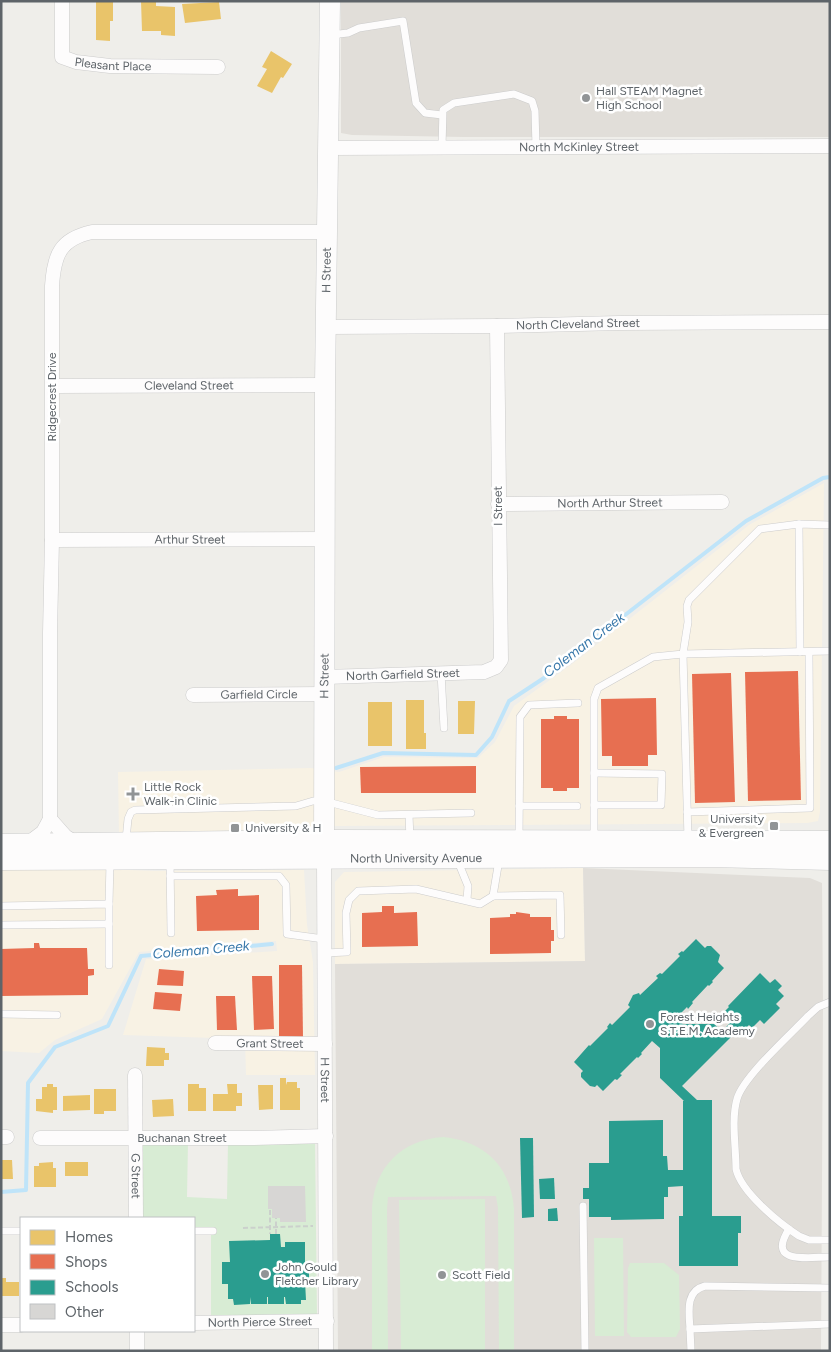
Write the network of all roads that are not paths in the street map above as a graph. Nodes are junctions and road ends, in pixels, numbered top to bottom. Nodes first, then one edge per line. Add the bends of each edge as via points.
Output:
1 (62, 1) edge
2 (330, 1) edge
3 (330, 35) junction
4 (218, 67) dead end
5 (442, 115) junction
6 (830, 146) edge
7 (442, 147) junction
8 (536, 147) junction
9 (329, 148) junction
10 (327, 232) junction
11 (830, 322) edge
12 (496, 326) junction
13 (327, 327) junction
14 (326, 385) junction
15 (53, 386) junction
16 (722, 502) dead end
17 (498, 504) junction
18 (799, 524) junction
19 (830, 525) edge
20 (326, 539) junction
21 (52, 540) junction
22 (800, 652) junction
23 (808, 652) junction
24 (830, 652) edge
25 (683, 654) junction
26 (480, 672) joint
27 (442, 673) junction
28 (325, 685) junction
29 (193, 695) dead end
30 (578, 703) dead end
31 (444, 728) dead end
32 (594, 773) junction
33 (324, 800) junction
34 (594, 805) junction
35 (519, 806) junction
36 (577, 806) dead end
37 (687, 812) junction
38 (471, 813) dead end
39 (409, 814) junction
40 (50, 819) junction
41 (410, 840) junction
42 (519, 840) junction
43 (594, 840) junction
44 (688, 841) junction
45 (830, 841) edge
46 (126, 843) junction
47 (1, 844) edge
48 (78, 844) junction
49 (27, 845) junction
50 (324, 849) junction
51 (110, 859) junction
52 (457, 859) junction
53 (499, 859) junction
54 (1, 860) edge
55 (830, 860) edge
56 (170, 868) junction
57 (493, 896) junction
58 (467, 900) junction
59 (109, 904) junction
60 (1, 906) edge
61 (109, 924) junction
62 (1, 925) edge
63 (171, 933) dead end
64 (561, 935) dead end
65 (325, 946) junction
66 (109, 965) dead end
67 (830, 1002) edge
68 (1, 1014) edge
69 (57, 1015) dead end
70 (215, 1043) dead end
71 (325, 1044) junction
72 (135, 1075) dead end
73 (326, 1136) junction
74 (136, 1137) junction
75 (40, 1138) dead end
76 (583, 1206) dead end
77 (136, 1217) edge
78 (789, 1229) junction
79 (213, 1230) dead end
80 (1, 1231) edge
81 (20, 1231) edge
82 (195, 1231) edge
83 (830, 1240) edge
84 (830, 1257) edge
85 (830, 1288) edge
86 (327, 1321) junction
87 (195, 1323) edge
88 (830, 1324) edge
89 (1, 1325) edge
90 (20, 1325) edge
91 (690, 1329) junction
92 (137, 1332) edge
93 (137, 1351) edge
94 (326, 1351) edge
95 (585, 1351) edge
96 (691, 1351) edge

1 - 4 street, Pleasant Place via 62,57 110,66
2 - 3 main road, H Street
3 - 5 lane via 403,21 416,103 425,113
3 - 9 main road, H Street
5 - 7 lane
5 - 8 lane via 443,110 454,102 514,94 523,96 532,101 535,111
6 - 8 street, North McKinley Street
7 - 8 street, North McKinley Street
7 - 9 street, North McKinley Street
9 - 10 main road, H Street
10 - 13 main road, H Street
10 - 15 street, Ridgecrest Drive via 101,231 73,238 58,252 53,271
11 - 12 street, North Cleveland Street
12 - 13 street, North Cleveland Street
12 - 17 street, I Street
13 - 14 main road, H Street
14 - 15 street, Cleveland Street
14 - 20 main road, H Street
15 - 21 street, Ridgecrest Drive
16 - 17 street, North Arthur Street
17 - 26 street, I Street via 502,654 496,668
18 - 19 lane
18 - 22 lane
18 - 25 lane via 760,530 689,600
20 - 21 street, Arthur Street
20 - 28 main road, H Street
21 - 40 street, Ridgecrest Drive
22 - 23 lane
22 - 25 lane
23 - 24 lane
23 - 37 lane via 810,808
25 - 32 lane via 653,657 598,688 594,699
25 - 37 lane
26 - 27 street, North Garfield Street
27 - 28 street, North Garfield Street
27 - 31 lane
28 - 29 street, Garfield Circle
28 - 33 main road, H Street
30 - 35 lane via 529,705 520,717
32 - 34 lane
32 - 34 lane via 662,774 661,805
33 - 39 lane via 378,815
33 - 46 lane via 296,806 135,810 128,819
33 - 50 main road, H Street
34 - 43 lane
35 - 36 lane
35 - 42 lane
37 - 44 lane
38 - 39 lane
39 - 41 lane
40 - 48 street via 65,836
40 - 49 street via 43,832
41 - 42 main road, North University Avenue
41 - 50 main road, North University Avenue
42 - 43 main road, North University Avenue
43 - 44 main road, North University Avenue
44 - 45 main road, North University Avenue
46 - 48 main road, North University Avenue
46 - 50 main road, North University Avenue
47 - 49 main road, North University Avenue
48 - 49 main road, North University Avenue
50 - 52 main road, North University Avenue
50 - 56 main road, North University Avenue
50 - 65 street, H Street
51 - 54 main road, North University Avenue
51 - 56 main road, North University Avenue
51 - 59 lane
52 - 53 main road, North University Avenue
52 - 58 lane via 468,886
53 - 55 main road, North University Avenue via 710,857
53 - 57 lane
56 - 63 lane
56 - 65 lane via 280,876 286,885 286,934
57 - 58 lane via 480,904
57 - 64 lane via 560,895
58 - 65 lane via 416,889 358,891 349,900 346,913 347,952
59 - 60 lane
59 - 61 lane
61 - 62 lane
61 - 66 lane
65 - 71 street, H Street
67 - 78 lane via 808,1016 748,1078 736,1104 738,1176 746,1190
68 - 69 lane
70 - 71 street, Grant Street
71 - 73 street, H Street
72 - 74 street, G Street
73 - 74 street, Buchanan Street
73 - 86 street, H Street
74 - 75 street, Buchanan Street
74 - 77 street, G Street
76 - 95 lane
78 - 83 lane via 803,1239
78 - 84 lane via 782,1241 782,1250 788,1255 798,1258
79 - 82 lane
80 - 81 lane
85 - 91 lane via 701,1287 690,1296
86 - 87 street, North Pierce Street
86 - 94 street, H Street
88 - 91 lane
89 - 90 street
91 - 96 lane
92 - 93 street

